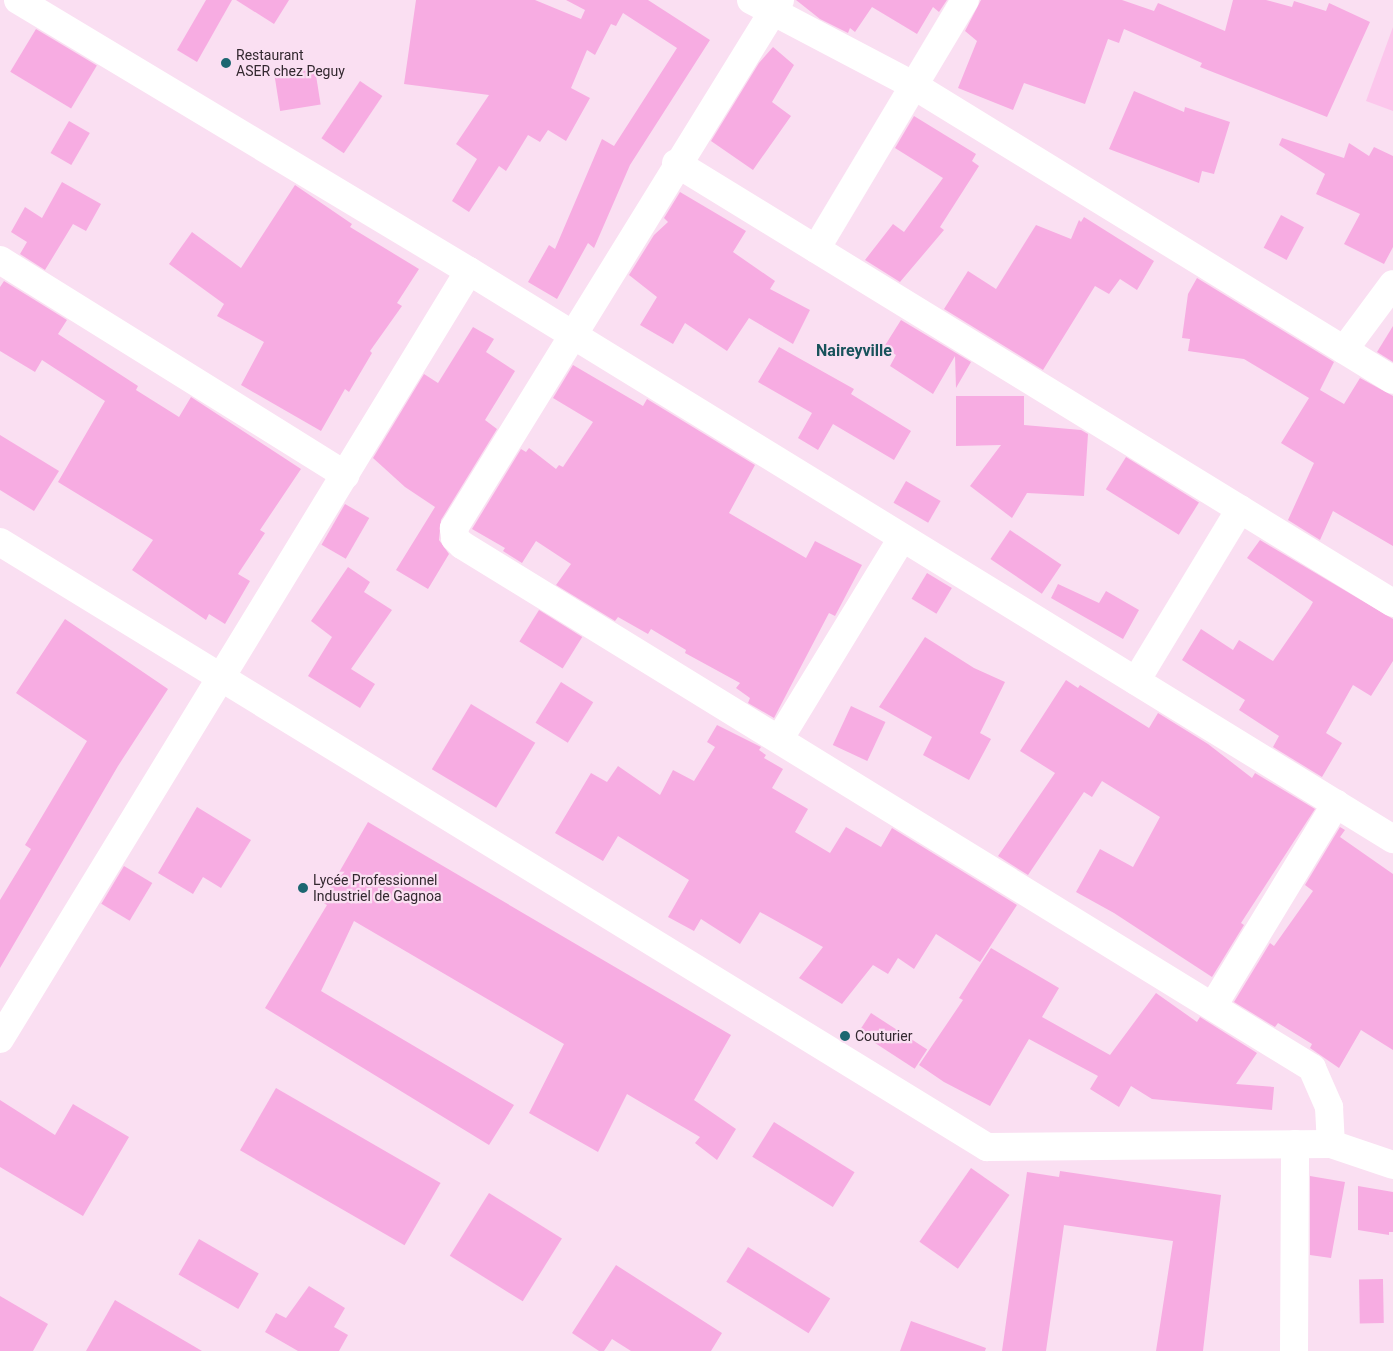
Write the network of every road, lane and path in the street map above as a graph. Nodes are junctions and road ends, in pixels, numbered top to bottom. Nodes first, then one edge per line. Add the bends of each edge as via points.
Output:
1 (18, 0) edge
2 (965, 0) edge
3 (769, 3) edge
4 (912, 84) junction
5 (676, 163) junction
6 (816, 249) junction
7 (0, 260) edge
8 (469, 271) junction
9 (1393, 284) edge
10 (572, 335) junction
11 (1344, 350) junction
12 (1393, 380) edge
13 (346, 475) junction
14 (1240, 509) junction
15 (902, 538) junction
16 (0, 542) edge
17 (1393, 604) edge
18 (223, 677) junction
19 (1136, 681) junction
20 (780, 738) junction
21 (1336, 804) junction
22 (1393, 839) edge
23 (1213, 1006) junction
24 (0, 1039) edge
25 (1295, 1144) junction
26 (1331, 1144) junction
27 (1393, 1165) edge
28 (1294, 1351) edge

1 - 8 street
2 - 4 street
3 - 4 street
3 - 5 street
4 - 6 street
4 - 11 street
5 - 6 street
5 - 10 street
6 - 14 street
7 - 13 street
8 - 10 street
8 - 13 street
9 - 11 street
10 - 15 street
10 - 20 street via 454,528 455,538
11 - 12 street
13 - 18 street
14 - 17 street
14 - 19 street
15 - 19 street
15 - 20 street
16 - 18 street
18 - 24 street
18 - 25 street via 987,1147
19 - 21 street
20 - 23 street
21 - 22 street
21 - 23 street
23 - 26 street via 1312,1068 1329,1107
25 - 26 street
25 - 28 street
26 - 27 street

